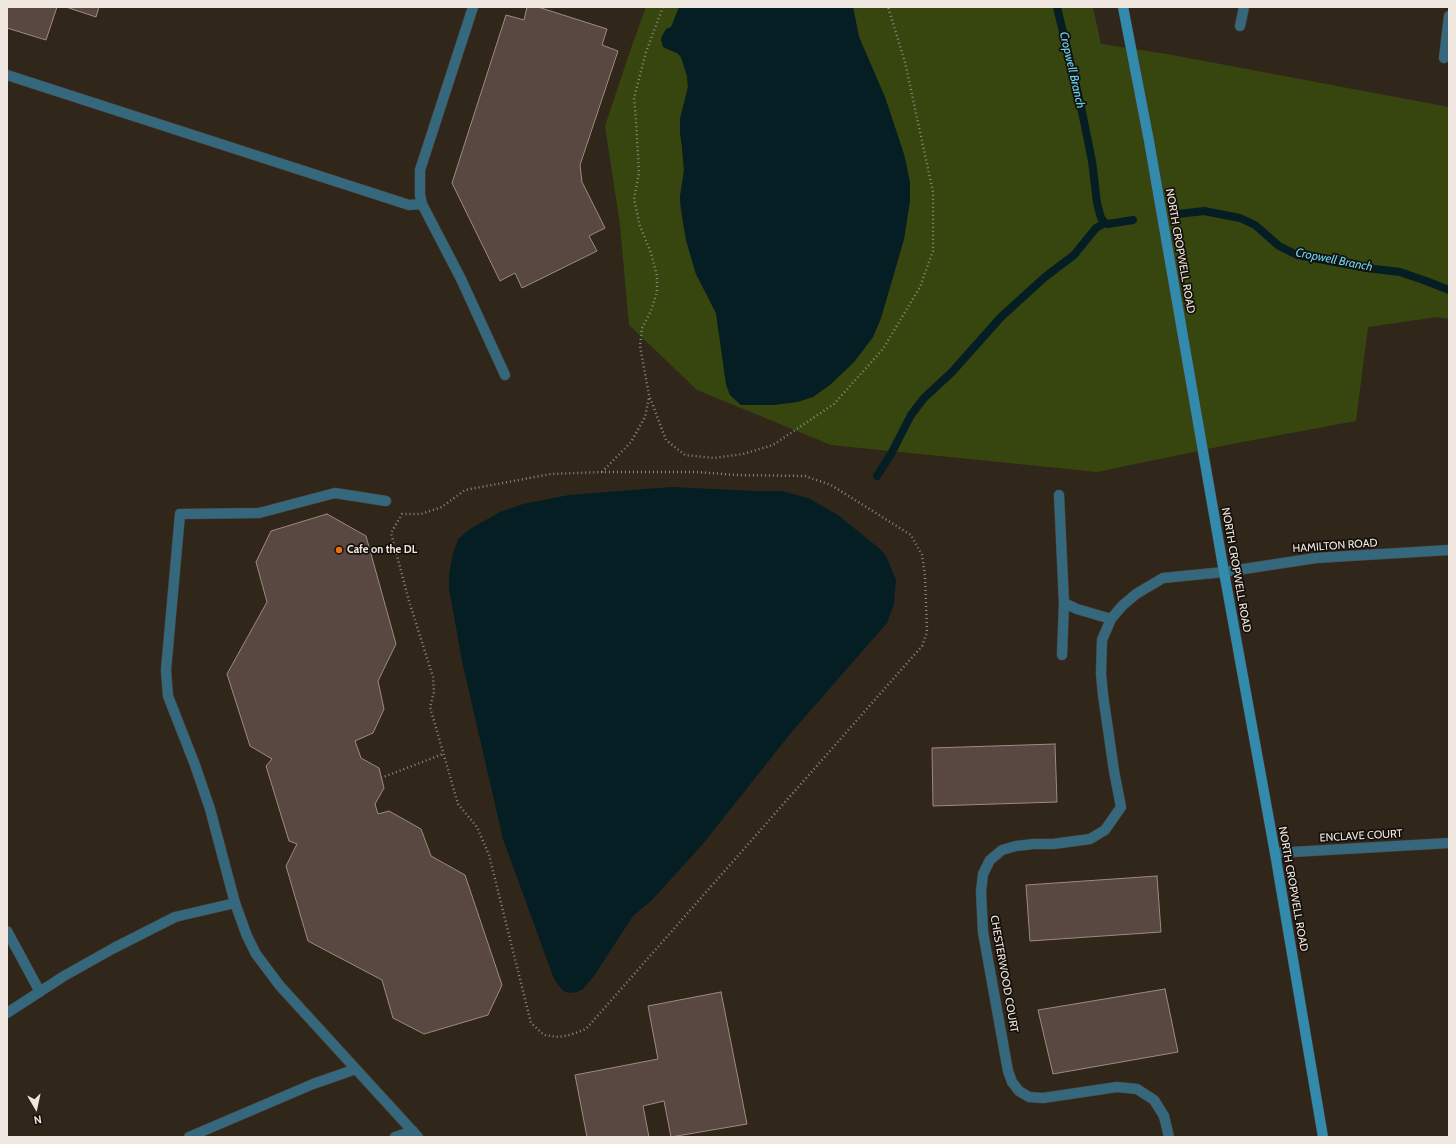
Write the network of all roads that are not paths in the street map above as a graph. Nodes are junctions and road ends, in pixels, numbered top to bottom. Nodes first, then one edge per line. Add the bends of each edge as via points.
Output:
1 (472, 7) edge
2 (1123, 7) edge
3 (1244, 7) edge
4 (1449, 16) edge
5 (1240, 26) dead end
6 (1444, 58) dead end
7 (7, 75) edge
8 (422, 204) junction
9 (505, 375) dead end
10 (1059, 495) dead end
11 (386, 501) dead end
12 (1449, 550) edge
13 (1224, 572) junction
14 (1064, 604) junction
15 (1111, 619) junction
16 (1062, 655) dead end
17 (1449, 843) edge
18 (1275, 853) junction
19 (235, 903) junction
20 (7, 931) edge
21 (40, 992) junction
22 (7, 1013) edge
23 (356, 1069) junction
24 (416, 1134) edge
25 (189, 1137) edge
26 (394, 1137) edge
27 (1169, 1137) edge
28 (1323, 1137) edge

1 - 8 street via 420,170
2 - 13 street, NORTH CROPWELL ROAD via 1149,141
3 - 5 street
4 - 6 street
7 - 8 street via 409,205
8 - 9 street via 461,279
10 - 14 street
11 - 19 street via 335,493 259,513 180,514 166,670 168,696 210,809
12 - 13 street, HAMILTON ROAD via 1316,558
13 - 15 street, CHESTERWOOD COURT via 1164,578 1136,594
13 - 18 street, NORTH CROPWELL ROAD
14 - 15 street
14 - 16 street
15 - 27 street, CHESTERWOOD COURT via 1102,640 1101,674 1121,807 1105,830 1090,838 1016,846 1002,850 990,860 983,874 981,892 983,932 1008,1071 1019,1091 1029,1097 1043,1098 1117,1086 1137,1089 1154,1100 1164,1116
17 - 18 street, ENCLAVE COURT
18 - 28 street, NORTH CROPWELL ROAD
19 - 21 street via 175,917 114,948
19 - 23 street via 256,954 280,986
20 - 21 street
21 - 22 street
23 - 24 street
23 - 25 street via 313,1084
24 - 26 street

